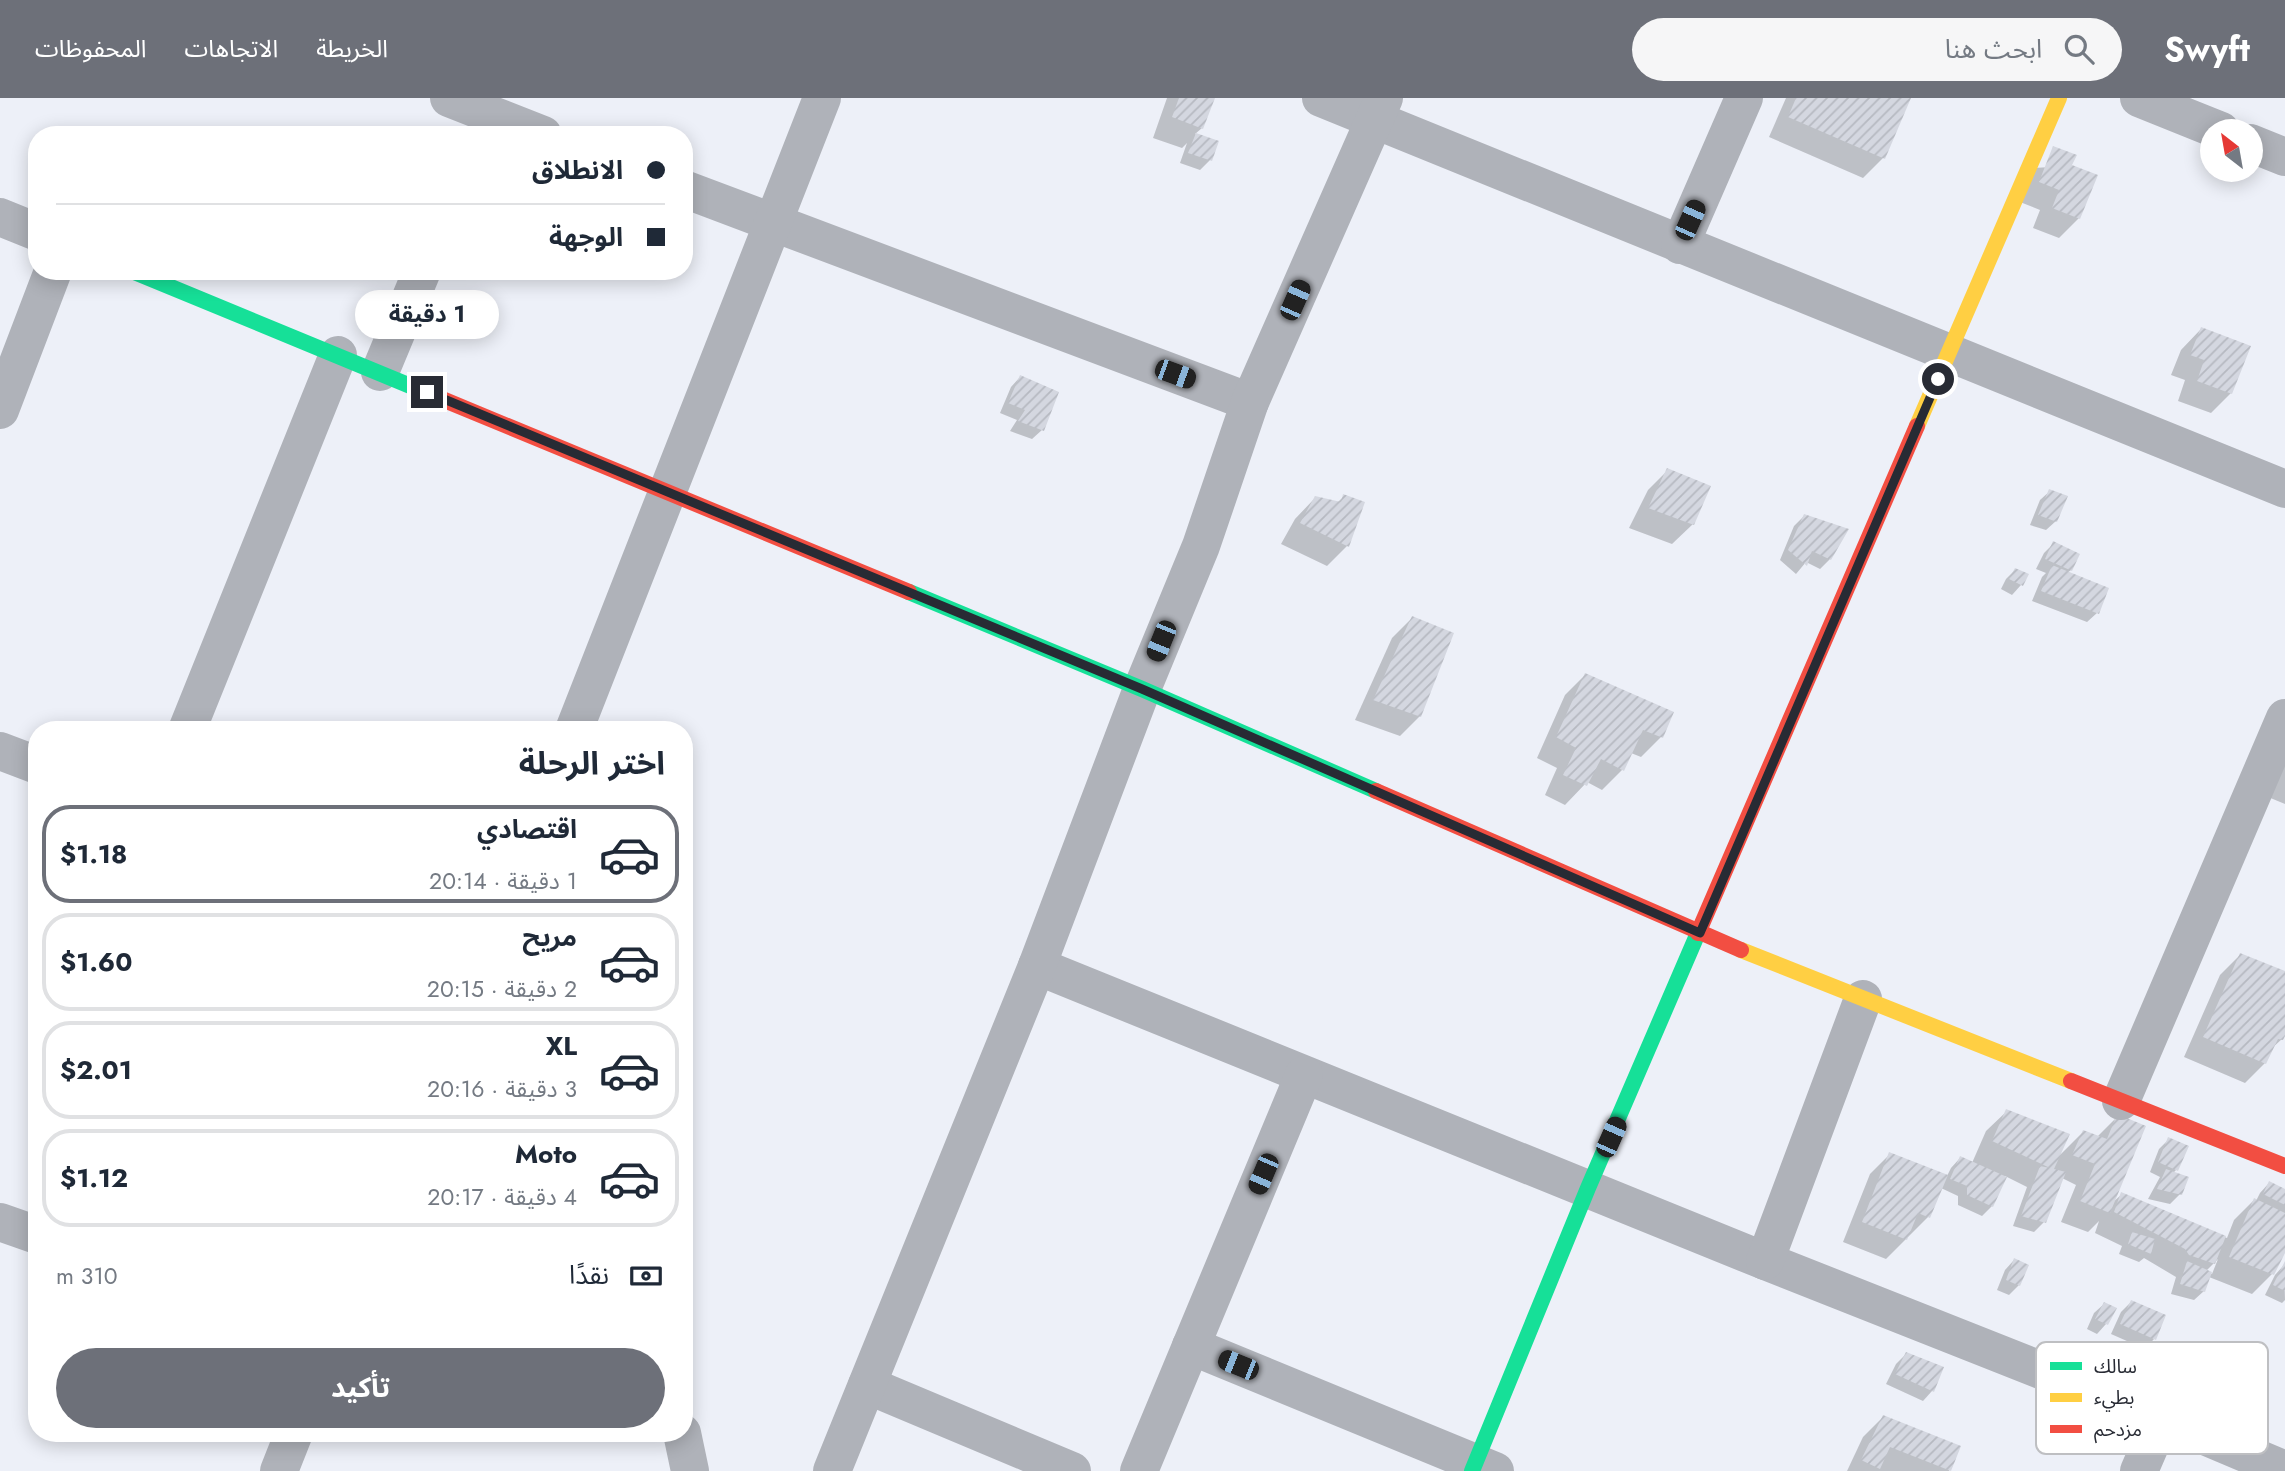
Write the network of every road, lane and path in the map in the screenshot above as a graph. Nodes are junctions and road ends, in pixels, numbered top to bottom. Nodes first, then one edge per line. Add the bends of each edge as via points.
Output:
1 (449, 98) edge
2 (822, 98) edge
3 (1321, 98) edge
4 (1744, 98) edge
5 (2059, 98) edge
6 (2139, 98) edge
7 (1379, 110) edge
8 (486, 115) edge
9 (2200, 123) edge
10 (517, 126) edge
11 (2263, 148) edge
12 (2285, 157) edge
13 (693, 192) edge
14 (0, 217) edge
15 (773, 223) junction
16 (28, 228) edge
17 (1680, 245) junction
18 (50, 280) edge
19 (154, 280) edge
20 (418, 280) edge
21 (1948, 353) junction
22 (338, 355) junction
23 (380, 372) junction
24 (1250, 402) junction
25 (0, 410) edge
26 (2285, 489) edge
27 (667, 491) junction
28 (1142, 689) junction
29 (2285, 718) edge
30 (191, 721) edge
31 (577, 721) edge
32 (0, 751) edge
33 (28, 762) edge
34 (1700, 933) junction
35 (1037, 966) junction
36 (1863, 999) junction
37 (1304, 1075) junction
38 (2120, 1101) junction
39 (2285, 1166) edge
40 (1588, 1188) junction
41 (0, 1222) edge
42 (28, 1232) edge
43 (1765, 1261) junction
44 (1191, 1346) junction
45 (2036, 1368) edge
46 (867, 1385) junction
47 (290, 1442) edge
48 (684, 1442) edge
49 (2146, 1454) edge
50 (2249, 1454) edge
51 (1481, 1468) edge
52 (2285, 1469) edge
53 (279, 1471) edge
54 (690, 1471) edge
55 (832, 1471) edge
56 (1072, 1471) edge
57 (1139, 1471) edge
58 (2139, 1471) edge

1 - 8 street
2 - 15 street
3 - 7 street
4 - 17 street
5 - 21 street
6 - 9 street
7 - 17 street
7 - 24 street
8 - 10 street
11 - 12 street
13 - 15 street
14 - 16 street
15 - 24 street
15 - 27 street
17 - 21 street
18 - 25 street
19 - 22 street
20 - 23 street
21 - 26 street
21 - 34 street
22 - 23 street
22 - 30 street
23 - 27 street
24 - 28 street via 1201,546
27 - 28 street
27 - 31 street
28 - 34 street
28 - 35 street
29 - 38 street
32 - 33 street
34 - 36 street
34 - 40 street
35 - 37 street
35 - 46 street
36 - 38 street
36 - 43 street
37 - 40 street
37 - 44 street
38 - 39 street
40 - 43 street
40 - 51 street
41 - 42 street
43 - 45 street
44 - 51 street
44 - 57 street
46 - 55 street
46 - 56 street
47 - 53 street
48 - 54 street
49 - 58 street
50 - 52 street

